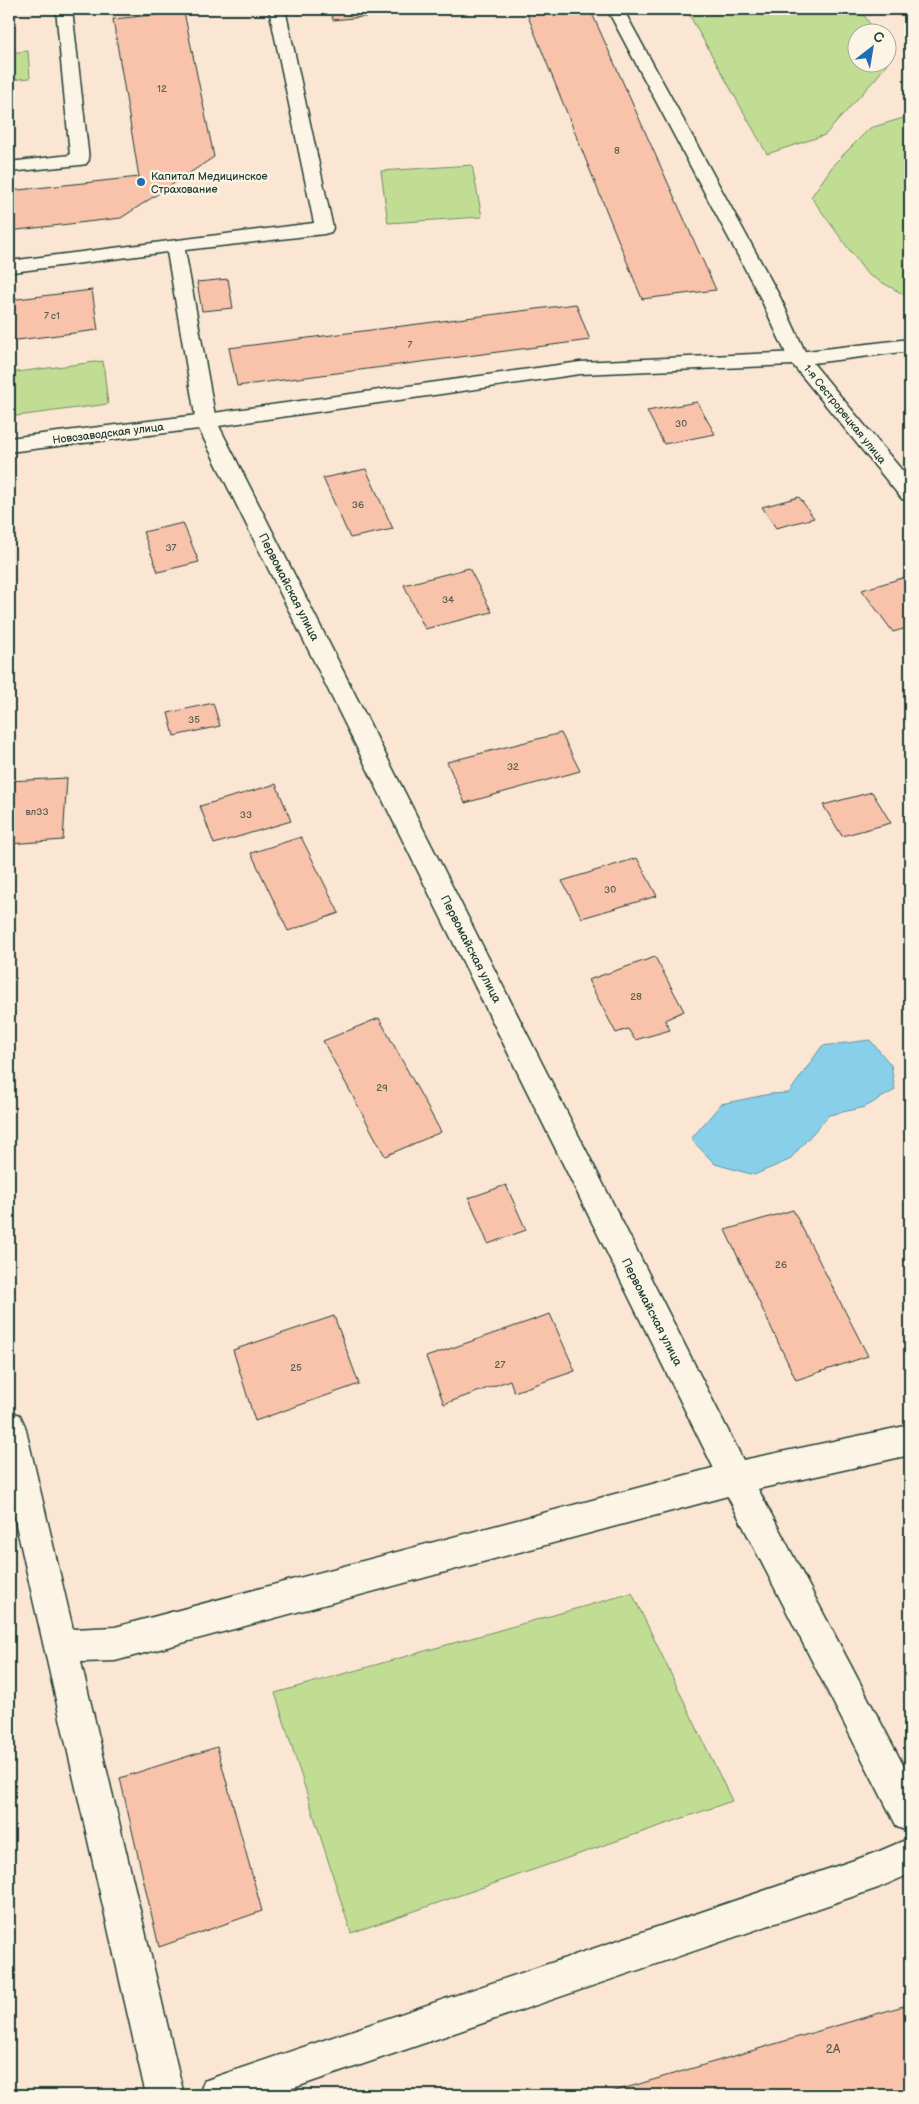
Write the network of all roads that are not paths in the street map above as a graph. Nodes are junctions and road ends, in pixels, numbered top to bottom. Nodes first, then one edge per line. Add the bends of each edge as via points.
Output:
1 (64, 9) edge
2 (277, 9) edge
3 (615, 9) edge
4 (9, 167) edge
5 (175, 245) junction
6 (13, 266) dead end
7 (910, 344) edge
8 (798, 358) junction
9 (206, 421) junction
10 (9, 445) edge
11 (910, 494) edge
12 (9, 1426) edge
13 (910, 1440) edge
14 (735, 1478) junction
15 (60, 1646) junction
16 (910, 1814) edge
17 (910, 1856) edge
18 (165, 2095) edge
19 (218, 2095) edge

1 - 4 street via 80,160
2 - 5 street via 324,228
3 - 8 street, 1-я Сестрорецкая улица via 770,297
5 - 6 street
5 - 9 street, Первомайская улица
7 - 8 street, Новозаводская улица
8 - 9 street, Новозаводская улица via 580,368
8 - 11 street, 1-я Сестрорецкая улица
9 - 10 street, Новозаводская улица
9 - 14 street, Первомайская улица
12 - 15 street
13 - 14 street
14 - 15 street via 116,1644
14 - 16 street, Первомайская улица
15 - 18 street
17 - 19 street via 878,1870

